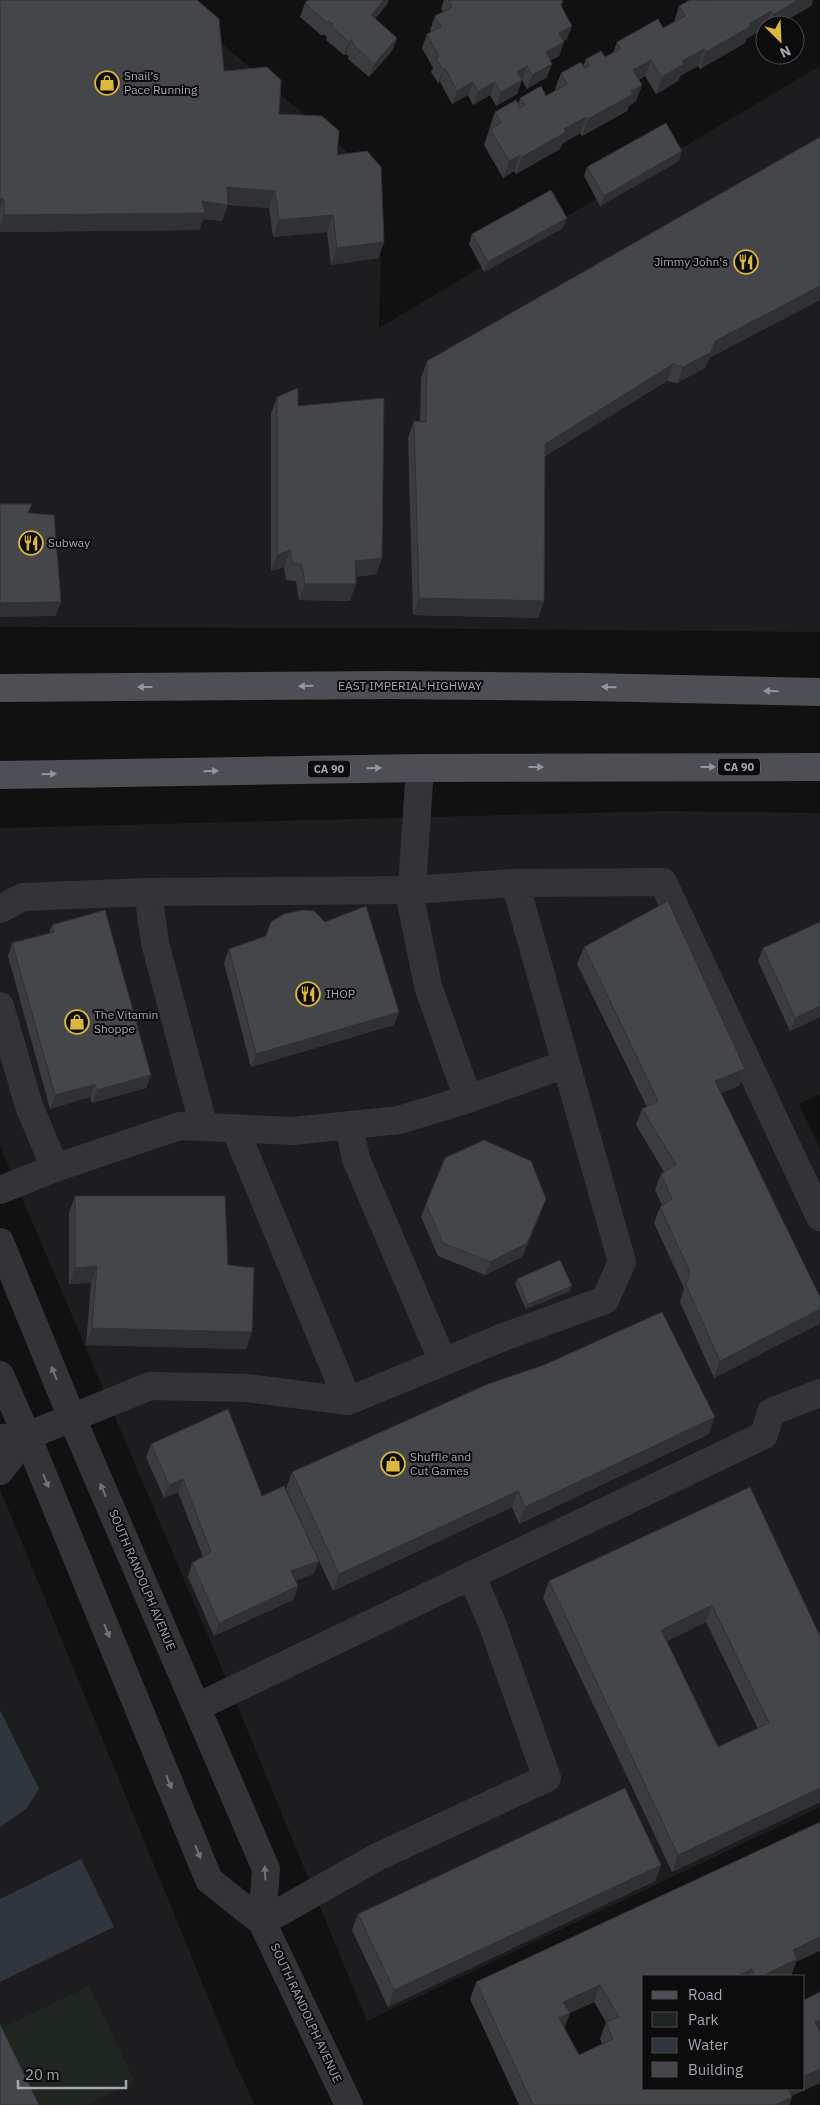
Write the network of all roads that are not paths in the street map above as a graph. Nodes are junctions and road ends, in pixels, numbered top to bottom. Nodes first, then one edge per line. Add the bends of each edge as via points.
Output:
1 (0, 688) edge
2 (820, 692) edge
3 (820, 767) edge
4 (420, 768) junction
5 (0, 775) edge
6 (515, 883) junction
7 (412, 890) junction
8 (148, 892) junction
9 (0, 909) edge
10 (0, 1006) edge
11 (566, 1064) junction
12 (468, 1099) junction
13 (349, 1126) junction
14 (204, 1127) junction
15 (235, 1129) junction
16 (55, 1168) junction
17 (0, 1190) edge
18 (820, 1217) edge
19 (0, 1242) edge
20 (443, 1362) junction
21 (0, 1375) edge
22 (820, 1393) edge
23 (348, 1400) junction
24 (72, 1418) junction
25 (27, 1436) junction
26 (0, 1438) edge
27 (0, 1471) edge
28 (470, 1575) junction
29 (197, 1707) junction
30 (262, 1922) junction
31 (349, 2105) edge

2 -> 1 main road, EAST IMPERIAL HIGHWAY via 389,685
4 -> 3 main road, CA 90
5 -> 4 main road, CA 90
4 - 7 street
6 - 7 street
6 - 11 street
6 - 18 street via 663,882
7 - 8 street
7 - 12 street via 411,902 428,986
8 - 9 street via 23,897
8 - 14 street via 155,943
10 - 16 street via 29,1106
11 - 12 street
11 - 20 street via 622,1262 605,1300
12 - 13 street via 400,1120
13 - 15 street via 293,1131
13 - 20 street via 356,1159
14 - 15 street
14 - 16 street via 180,1126
15 - 23 street
16 - 17 street
24 -> 19 street, SOUTH RANDOLPH AVENUE
20 - 23 street
21 - 25 street, SOUTH RANDOLPH AVENUE
22 - 28 street via 771,1412 764,1435
23 - 24 street via 247,1388 150,1386
24 - 25 street
29 -> 24 street, SOUTH RANDOLPH AVENUE
25 - 26 street
25 - 27 street
25 -> 30 street, SOUTH RANDOLPH AVENUE via 209,1880
28 - 29 street
28 - 30 street via 492,1622 547,1778 377,1857
30 -> 29 street, SOUTH RANDOLPH AVENUE via 266,1869
30 - 31 street, SOUTH RANDOLPH AVENUE

